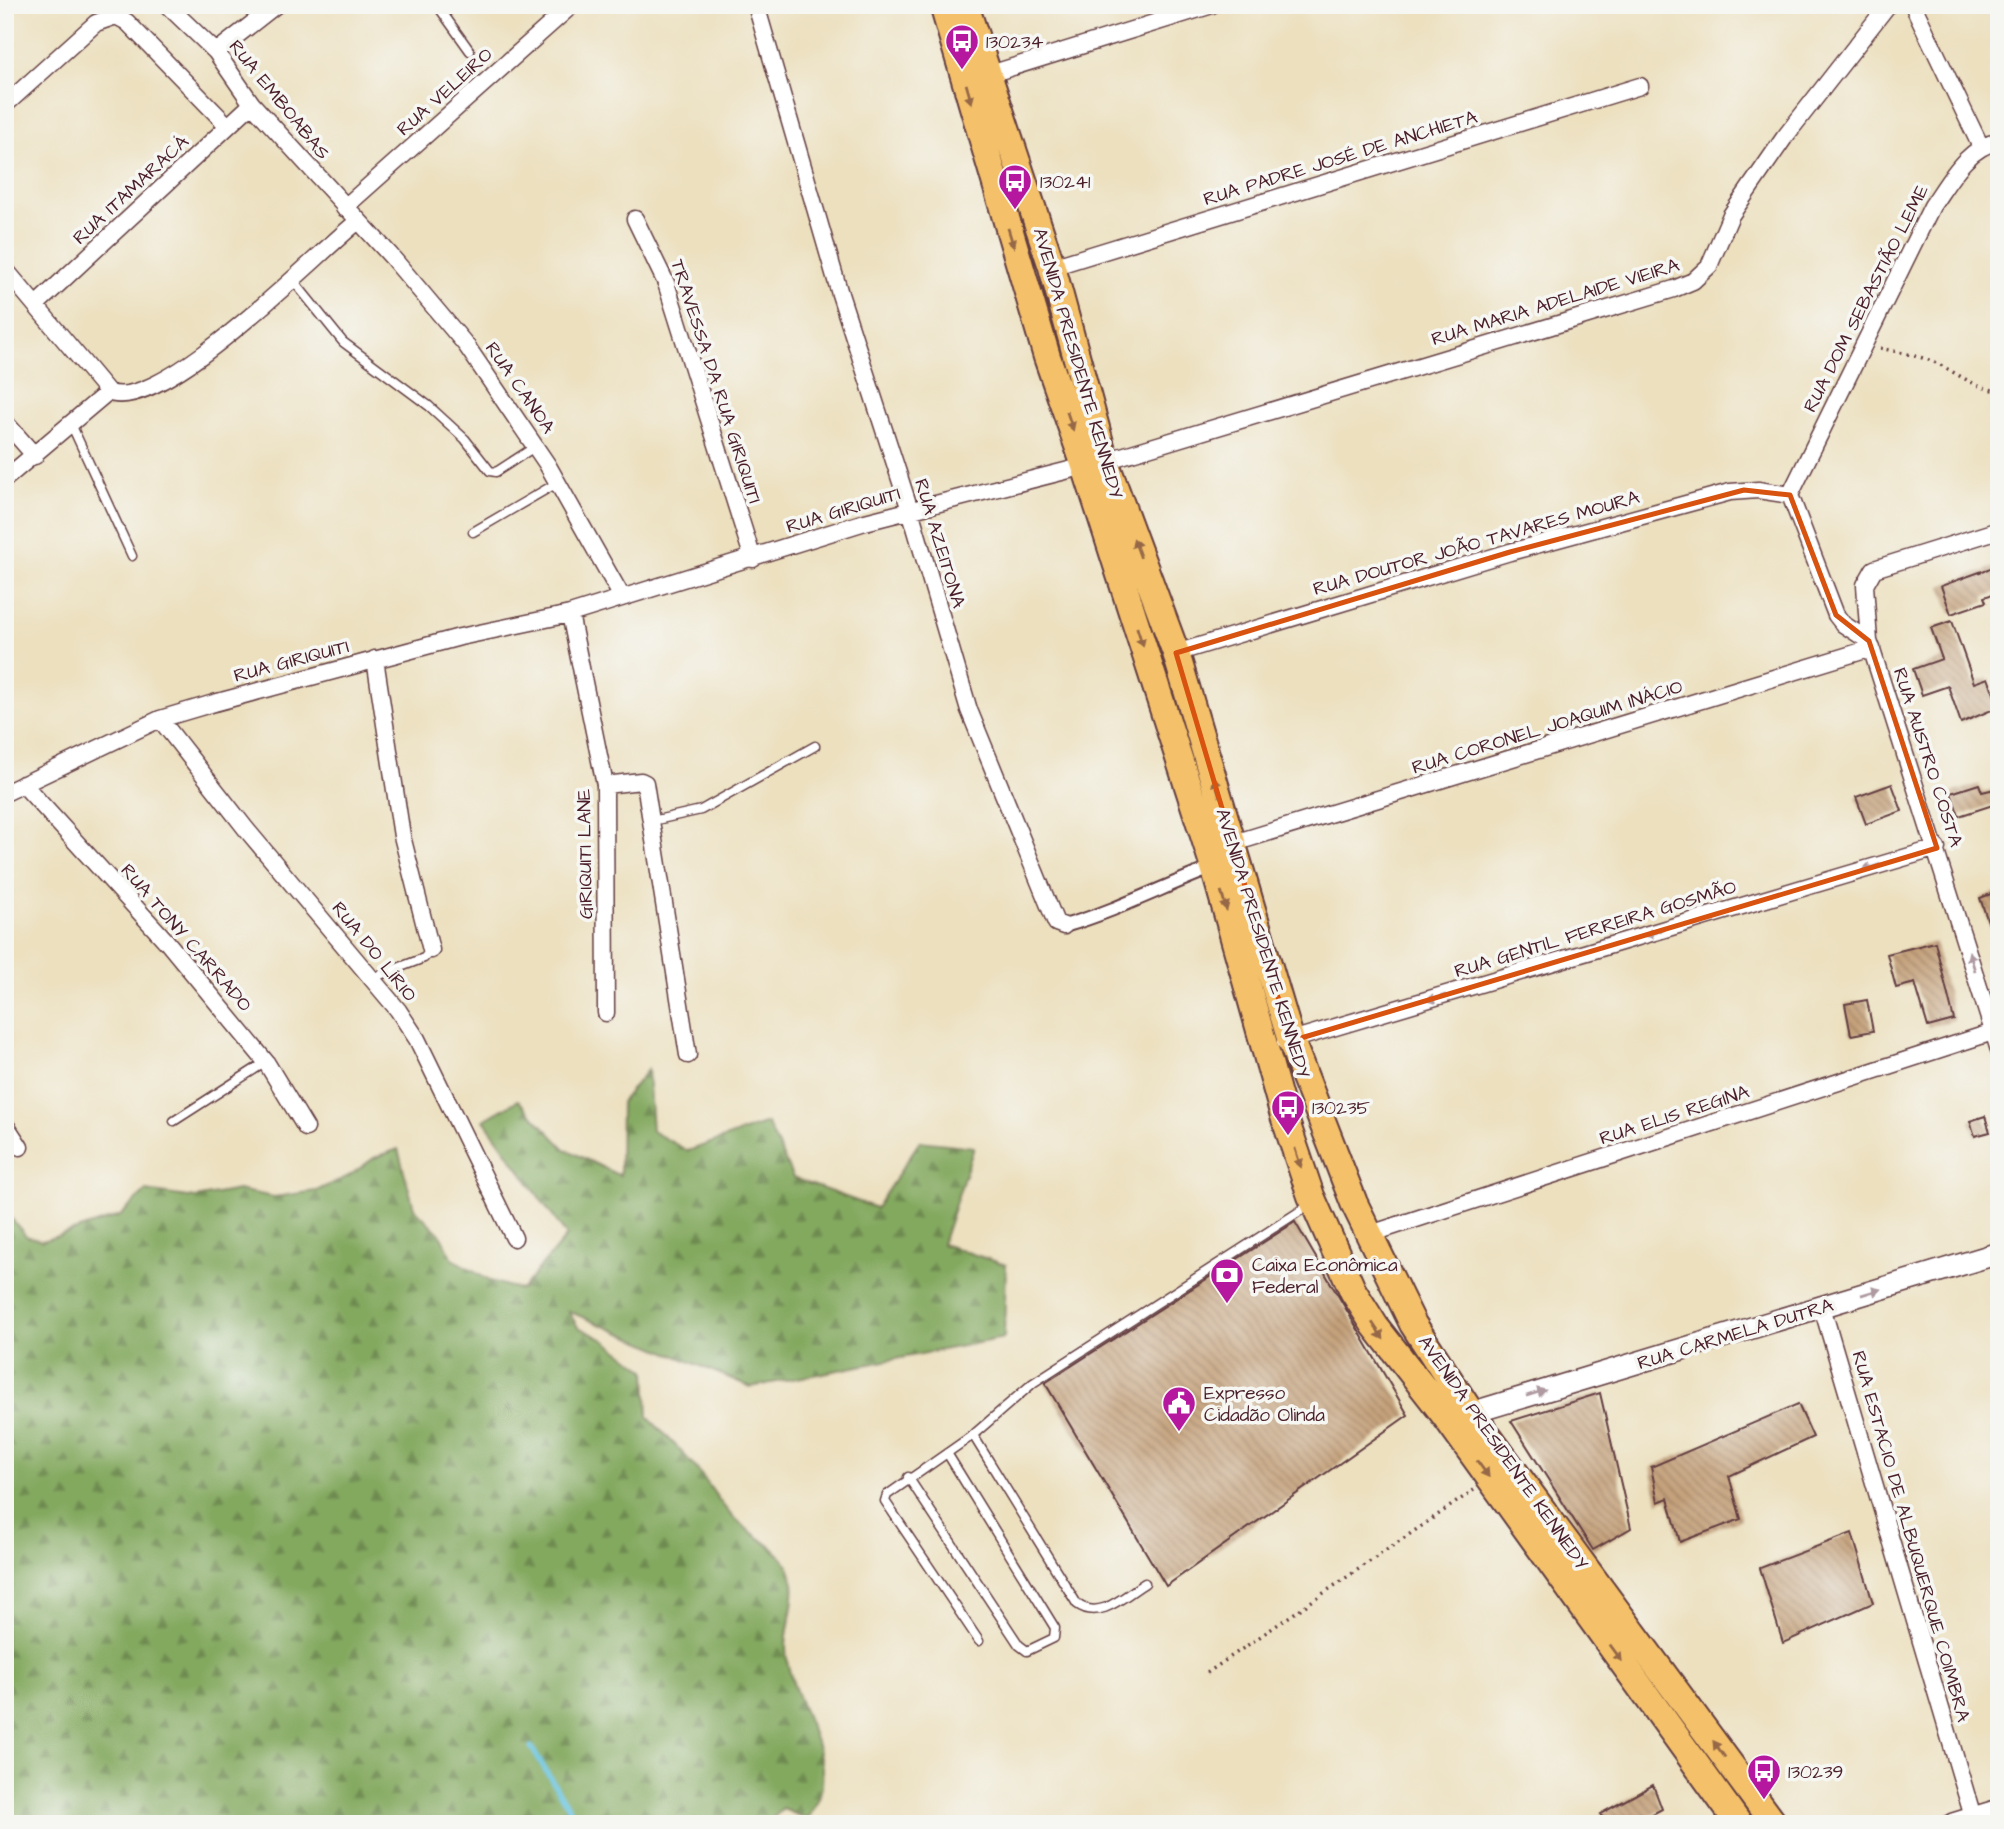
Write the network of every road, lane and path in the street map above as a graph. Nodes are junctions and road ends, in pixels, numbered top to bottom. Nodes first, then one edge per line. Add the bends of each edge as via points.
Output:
1 (167, 5) edge
2 (276, 5) edge
3 (437, 5) edge
4 (572, 5) edge
5 (756, 5) edge
6 (943, 5) edge
7 (965, 5) edge
8 (1212, 5) edge
9 (1888, 5) edge
10 (1913, 5) edge
11 (470, 51) dead end
12 (215, 52) junction
13 (987, 75) junction
14 (1640, 86) dead end
15 (252, 104) junction
16 (5, 105) edge
17 (228, 127) junction
18 (1999, 141) edge
19 (1980, 145) junction
20 (344, 208) junction
21 (635, 219) dead end
22 (357, 222) junction
23 (1052, 267) junction
24 (5, 269) edge
25 (292, 279) junction
26 (36, 305) junction
27 (1864, 344) junction
28 (1999, 391) edge
29 (108, 392) junction
30 (5, 422) edge
31 (71, 424) junction
32 (536, 446) junction
33 (35, 456) junction
34 (1095, 463) junction
35 (5, 479) edge
36 (557, 482) junction
37 (1790, 495) junction
38 (910, 510) junction
39 (1999, 530) edge
40 (473, 533) dead end
41 (132, 556) dead end
42 (753, 559) junction
43 (619, 598) junction
44 (570, 614) junction
45 (1871, 645) junction
46 (1176, 653) junction
47 (375, 659) junction
48 (160, 719) junction
49 (815, 747) dead end
50 (23, 784) junction
51 (605, 785) junction
52 (5, 793) edge
53 (652, 821) junction
54 (1234, 843) junction
55 (1937, 848) junction
56 (1214, 867) junction
57 (1064, 926) joint
58 (431, 950) joint
59 (372, 978) junction
60 (606, 1013) dead end
61 (1993, 1032) junction
62 (1291, 1041) junction
63 (1264, 1046) junction
64 (1999, 1050) edge
65 (688, 1055) dead end
66 (266, 1062) junction
67 (174, 1121) dead end
68 (5, 1124) edge
69 (306, 1128) dead end
70 (20, 1147) dead end
71 (1314, 1203) junction
72 (1367, 1234) junction
73 (514, 1238) dead end
74 (1999, 1253) edge
75 (1822, 1307) junction
76 (1471, 1413) junction
77 (973, 1435) junction
78 (947, 1452) junction
79 (908, 1477) junction
80 (1490, 1479) junction
81 (1145, 1583) dead end
82 (979, 1641) dead end
83 (1207, 1673) dead end
84 (1999, 1810) edge
85 (1963, 1821) edge
86 (1739, 1824) edge
87 (1774, 1824) edge

1 - 12 street, RUA EMBOABAS
2 - 12 street
3 - 11 lane
4 - 20 street, RUA VELEIRO
5 - 38 street, RUA AZEITONA via 840,294
6 -> 34 main road, AVENIDA PRESIDENTE KENNEDY via 1039,331
7 - 13 main road, AVENIDA PRESIDENTE KENNEDY
8 - 13 street
9 - 34 street, RUA MARIA ADELAIDE VIEIRA via 1784,138 1731,215 1709,267 1693,281
10 - 19 street
12 - 15 street, RUA EMBOABAS
13 - 23 main road, AVENIDA PRESIDENTE KENNEDY
14 - 23 street, RUA PADRE JOSÉ DE ANCHIETA
15 - 17 street, RUA ITAMARACÁ
15 - 20 street, RUA EMBOABAS
16 - 17 street via 96,23 117,16
17 - 26 street, RUA ITAMARACÁ
18 - 19 street
19 - 27 street, RUA DOM SEBASTIÃO LEME via 1932,206
20 - 22 street, RUA EMBOABAS
21 - 42 street, TRAVESSA DA RUA GIRIQUITI via 666,283
22 - 25 street
22 - 32 street, RUA CANOA via 466,345
23 - 34 main road, AVENIDA PRESIDENTE KENNEDY
24 - 26 street
25 - 29 street via 161,383 139,393 117,396
25 - 32 lane via 343,342 429,406 465,439 489,471 496,472
26 - 29 street
27 - 28 path via 1930,360 1976,386
27 - 37 street, RUA DOM SEBASTIÃO LEME
29 - 31 street
30 - 33 street
31 - 33 street
31 - 41 lane
32 - 36 street, RUA CANOA
33 - 35 street
34 - 38 street, RUA GIRIQUITI
46 -> 34 main road, AVENIDA PRESIDENTE KENNEDY
34 -> 56 main road, AVENIDA PRESIDENTE KENNEDY
36 - 40 lane
36 - 43 street, RUA CANOA
37 - 45 street via 1836,615
37 - 46 street, RUA DOUTOR JOÃO TAVARES MOURA via 1730,492 1510,552
38 - 42 street, RUA GIRIQUITI
38 - 57 street, RUA AZEITONA via 969,710 1056,923
39 - 45 street, RUA AUSTRO COSTA via 1874,569 1865,584
42 - 43 street, RUA GIRIQUITI
43 - 44 street, RUA GIRIQUITI
44 - 47 street, RUA GIRIQUITI
44 - 51 street, GIRIQUITI LANE
45 - 54 street, RUA CORONEL JOAQUIM INÁCIO
45 - 55 street, RUA AUSTRO COSTA
54 -> 46 main road, AVENIDA PRESIDENTE KENNEDY
47 - 48 street, RUA GIRIQUITI
47 - 58 street via 402,835
48 - 50 street, RUA GIRIQUITI
48 - 59 street, RUA DO LÍRIO
49 - 53 lane via 701,810
50 - 52 street, RUA GIRIQUITI
50 - 66 street, RUA TONY CARRADO via 167,942
51 - 53 street via 645,783
51 - 60 street, GIRIQUITI LANE
53 - 65 street
54 - 62 main road, AVENIDA PRESIDENTE KENNEDY
61 -> 55 street, RUA AUSTRO COSTA
55 -> 62 street, RUA GENTIL FERREIRA GOSMÃO
56 - 57 street, RUA AZEITONA via 1105,915
56 -> 63 main road, AVENIDA PRESIDENTE KENNEDY
58 - 59 lane via 424,958
59 - 73 street, RUA DO LÍRIO via 417,1039
61 - 64 street, RUA AUSTRO COSTA
61 - 72 street, RUA ELIS REGINA
62 - 63 street, RUA GENTIL FERREIRA GOSMÃO
62 - 72 main road, AVENIDA PRESIDENTE KENNEDY
63 -> 71 main road, AVENIDA PRESIDENTE KENNEDY
66 - 67 lane
66 - 69 street, RUA TONY CARRADO
68 - 70 street
71 - 77 lane via 1033,1383
71 -> 80 main road, AVENIDA PRESIDENTE KENNEDY via 1353,1291 1375,1326
72 - 76 main road, AVENIDA PRESIDENTE KENNEDY via 1413,1324
75 -> 74 street, RUA CARMELA DUTRA
76 -> 75 street, RUA CARMELA DUTRA
75 - 85 street, RUA ESTACIO DE ALBUQUERQUE COIMBRA
87 -> 76 main road, AVENIDA PRESIDENTE KENNEDY
77 - 78 lane
77 - 81 lane via 1077,1604 1097,1612
78 - 79 lane
78 - 79 lane via 1055,1628 1054,1638 1027,1651 1019,1645
79 - 82 lane via 885,1501
80 - 83 path
80 -> 86 main road, AVENIDA PRESIDENTE KENNEDY
84 - 85 street

